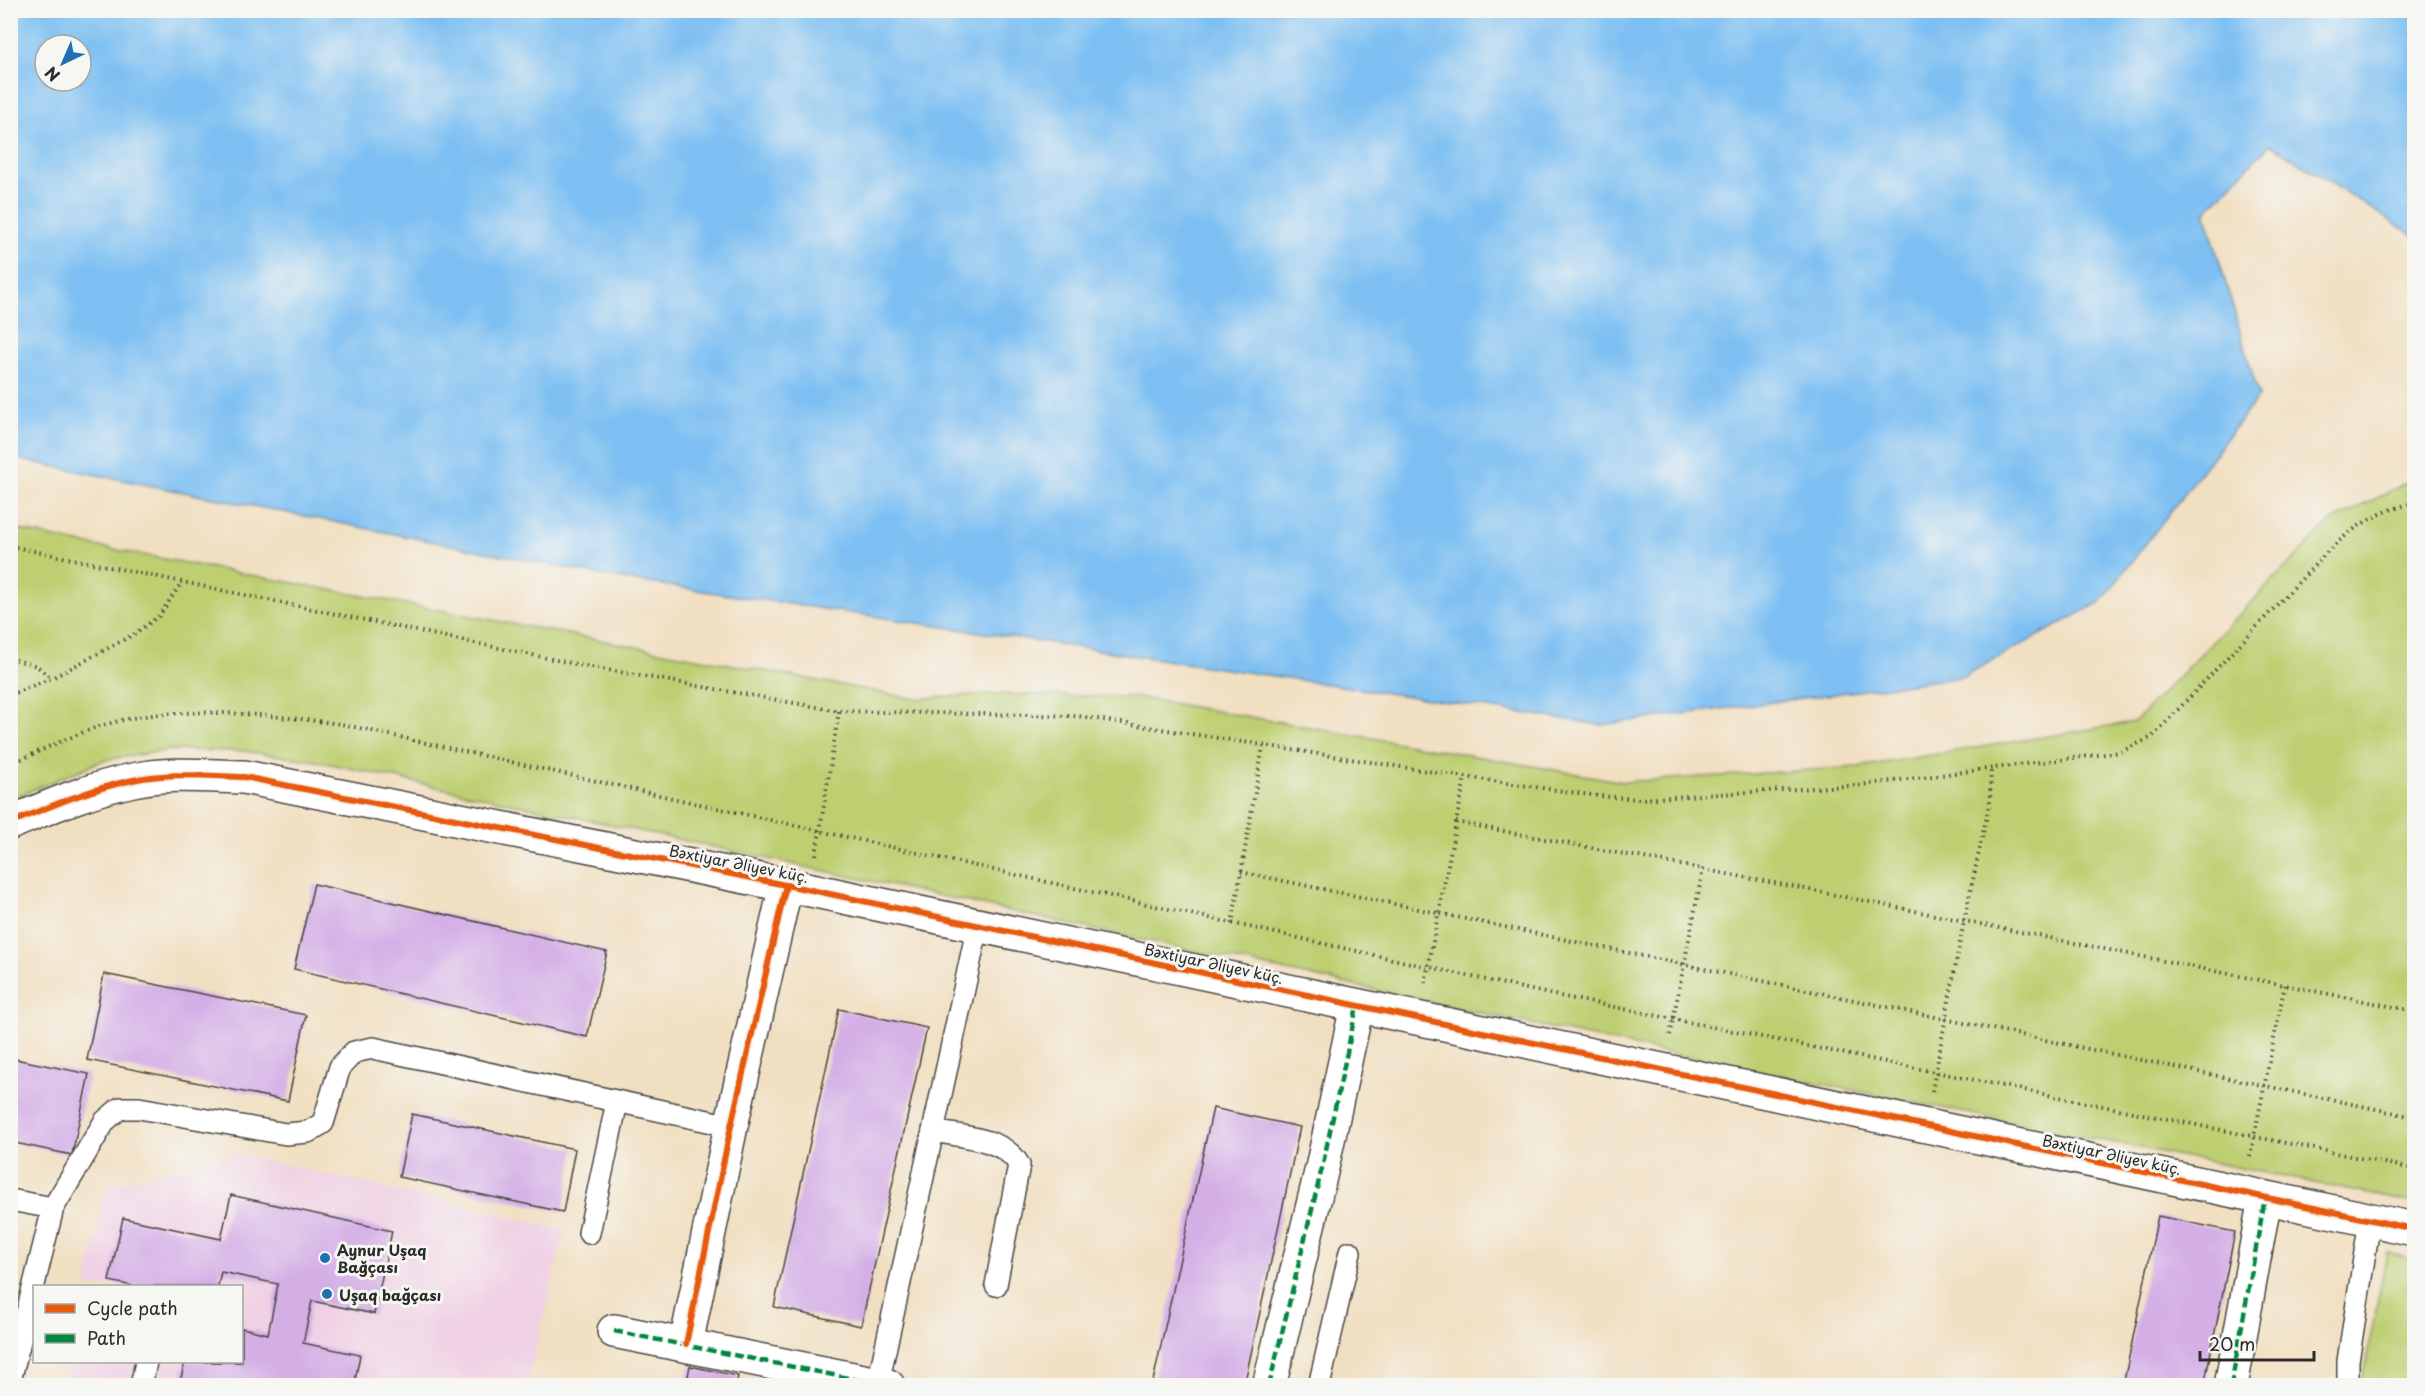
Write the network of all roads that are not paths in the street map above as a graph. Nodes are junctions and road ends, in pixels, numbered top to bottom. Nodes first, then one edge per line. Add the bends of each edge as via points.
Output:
1 (10, 823) edge
2 (799, 887) junction
3 (978, 925) junction
4 (1357, 1006) junction
5 (617, 1102) junction
6 (731, 1126) junction
7 (933, 1131) junction
8 (2254, 1196) junction
9 (10, 1200) edge
10 (53, 1208) junction
11 (2370, 1220) junction
12 (2415, 1230) edge
13 (589, 1233) dead end
14 (1350, 1252) dead end
15 (35, 1285) edge
16 (996, 1285) dead end
17 (33, 1294) edge
18 (614, 1331) dead end
19 (686, 1344) junction
20 (146, 1363) edge
21 (10, 1380) edge
22 (883, 1384) edge
23 (141, 1386) edge
24 (1269, 1386) edge
25 (1319, 1386) edge
26 (2231, 1386) edge
27 (2348, 1386) edge

1 - 2 street, Bəxtiyar Əliyev küç. via 81,794 135,780 244,777
2 - 3 street, Bəxtiyar Əliyev küç.
2 - 6 street
3 - 4 street, Bəxtiyar Əliyev küç.
3 - 7 lane
4 - 8 street, Bəxtiyar Əliyev küç.
4 - 24 street
5 - 6 lane
5 - 10 lane via 373,1048 354,1052 340,1067 323,1124 308,1132 286,1134 120,1108 105,1120
5 - 13 lane
6 - 19 street
7 - 16 lane via 994,1144 1013,1153 1019,1165
7 - 22 lane
8 - 11 street, Bəxtiyar Əliyev küç.
8 - 26 street
9 - 10 lane
10 - 15 lane
11 - 12 street, Bəxtiyar Əliyev küç.
11 - 27 lane via 2348,1362
14 - 25 lane
17 - 21 lane
18 - 19 street
19 - 22 street
20 - 23 lane

